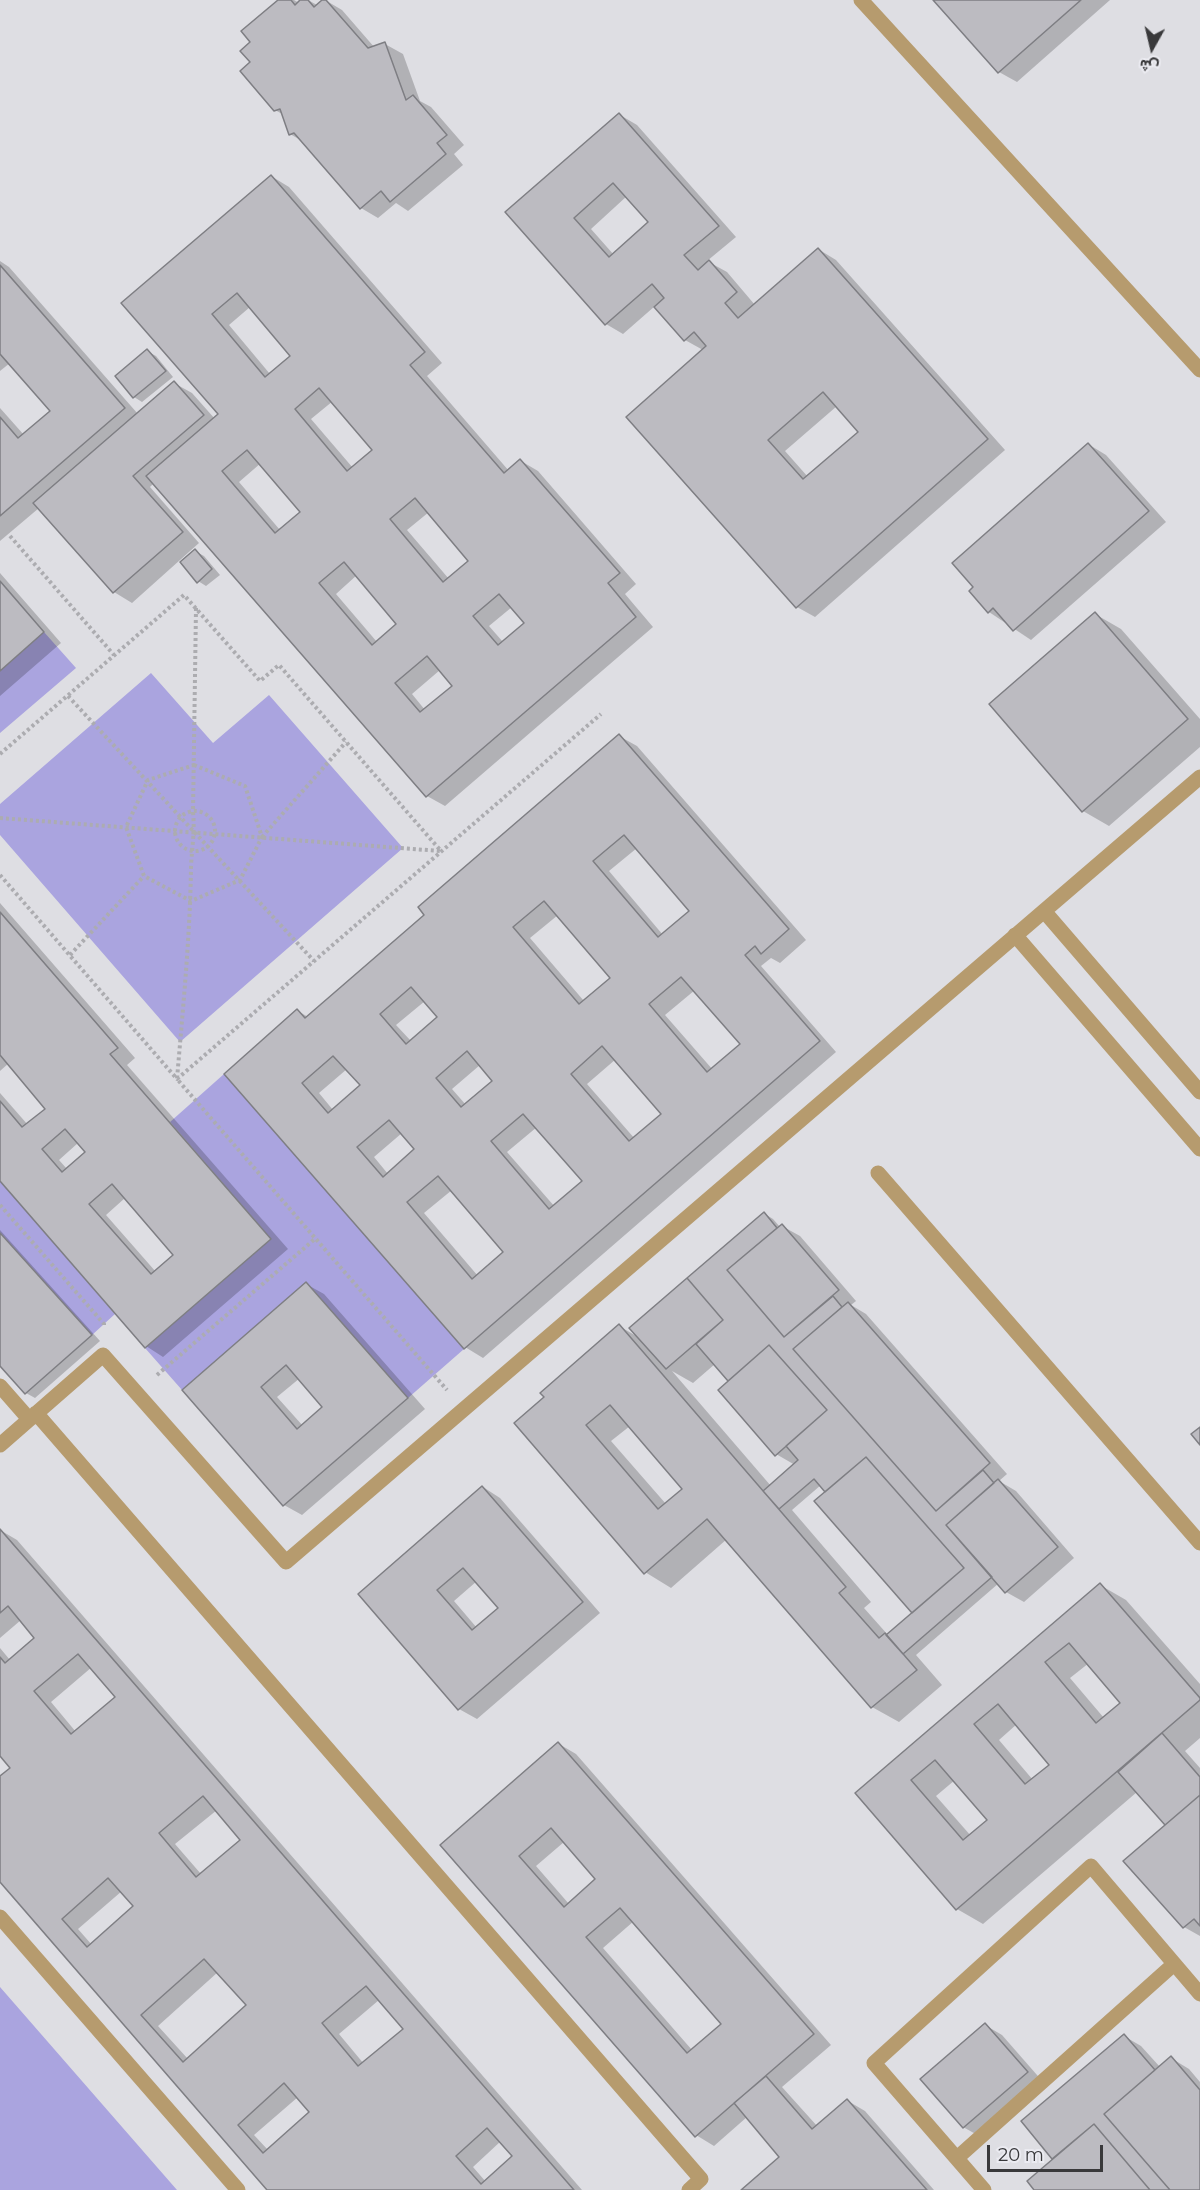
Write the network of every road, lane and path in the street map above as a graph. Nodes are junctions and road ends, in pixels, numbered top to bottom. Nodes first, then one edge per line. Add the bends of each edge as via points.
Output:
1 (861, 0) edge
2 (1200, 370) edge
3 (10, 536) dead end
4 (196, 608) junction
5 (114, 655) junction
6 (68, 696) junction
7 (601, 714) dead end
8 (346, 742) junction
9 (0, 754) edge
10 (194, 765) junction
11 (1200, 777) edge
12 (148, 780) junction
13 (193, 812) junction
14 (182, 817) junction
15 (0, 818) edge
16 (126, 827) junction
17 (175, 831) junction
18 (195, 832) junction
19 (215, 834) junction
20 (262, 837) junction
21 (209, 847) junction
22 (192, 851) junction
23 (441, 851) junction
24 (0, 875) edge
25 (144, 876) junction
26 (240, 880) junction
27 (191, 901) junction
28 (1044, 911) junction
29 (1016, 935) junction
30 (70, 956) junction
31 (314, 961) junction
32 (177, 1078) junction
33 (1200, 1092) edge
34 (1200, 1149) edge
35 (878, 1173) dead end
36 (0, 1205) edge
37 (316, 1238) junction
38 (104, 1355) junction
39 (0, 1386) edge
40 (137, 1392) junction
41 (464, 1409) junction
42 (33, 1416) junction
43 (0, 1445) edge
44 (1200, 1543) edge
45 (0, 1917) edge
46 (1174, 1964) junction
47 (1200, 1994) edge
48 (957, 2158) junction
49 (238, 2190) edge
50 (688, 2190) edge
51 (984, 2190) edge

1 - 2 street
3 - 5 path
4 - 5 path via 184,595
4 - 8 path via 260,681 279,665
4 - 10 path
5 - 6 path
6 - 9 path
6 - 12 path
7 - 23 path
8 - 20 path
8 - 23 path
10 - 12 path
10 - 13 path
10 - 20 path via 246,786
11 - 28 street
12 - 14 path
12 - 16 path
13 - 14 path
13 - 18 path
13 - 19 path via 209,817
14 - 17 path
14 - 18 path
15 - 16 path
16 - 17 path
16 - 25 path
17 - 18 path
17 - 22 path via 177,840
18 - 19 path
18 - 21 path
18 - 22 path
19 - 20 path
19 - 21 path
20 - 23 path
20 - 26 path
21 - 22 path
21 - 26 path
22 - 27 path
23 - 31 path
24 - 30 path
25 - 27 path
25 - 30 path
26 - 27 path
26 - 31 path
27 - 32 path
28 - 29 street
28 - 33 street
29 - 34 street
29 - 41 street
30 - 32 path
31 - 32 path
32 - 37 path
35 - 44 street
36 - 38 path via 104,1324
37 - 40 path
37 - 41 path
38 - 40 street
38 - 42 street
39 - 42 street
40 - 41 street via 286,1562
42 - 43 street
42 - 50 street via 701,2179
45 - 49 street
46 - 47 street
46 - 48 street
46 - 48 street via 1091,1866 874,2063
48 - 51 street

